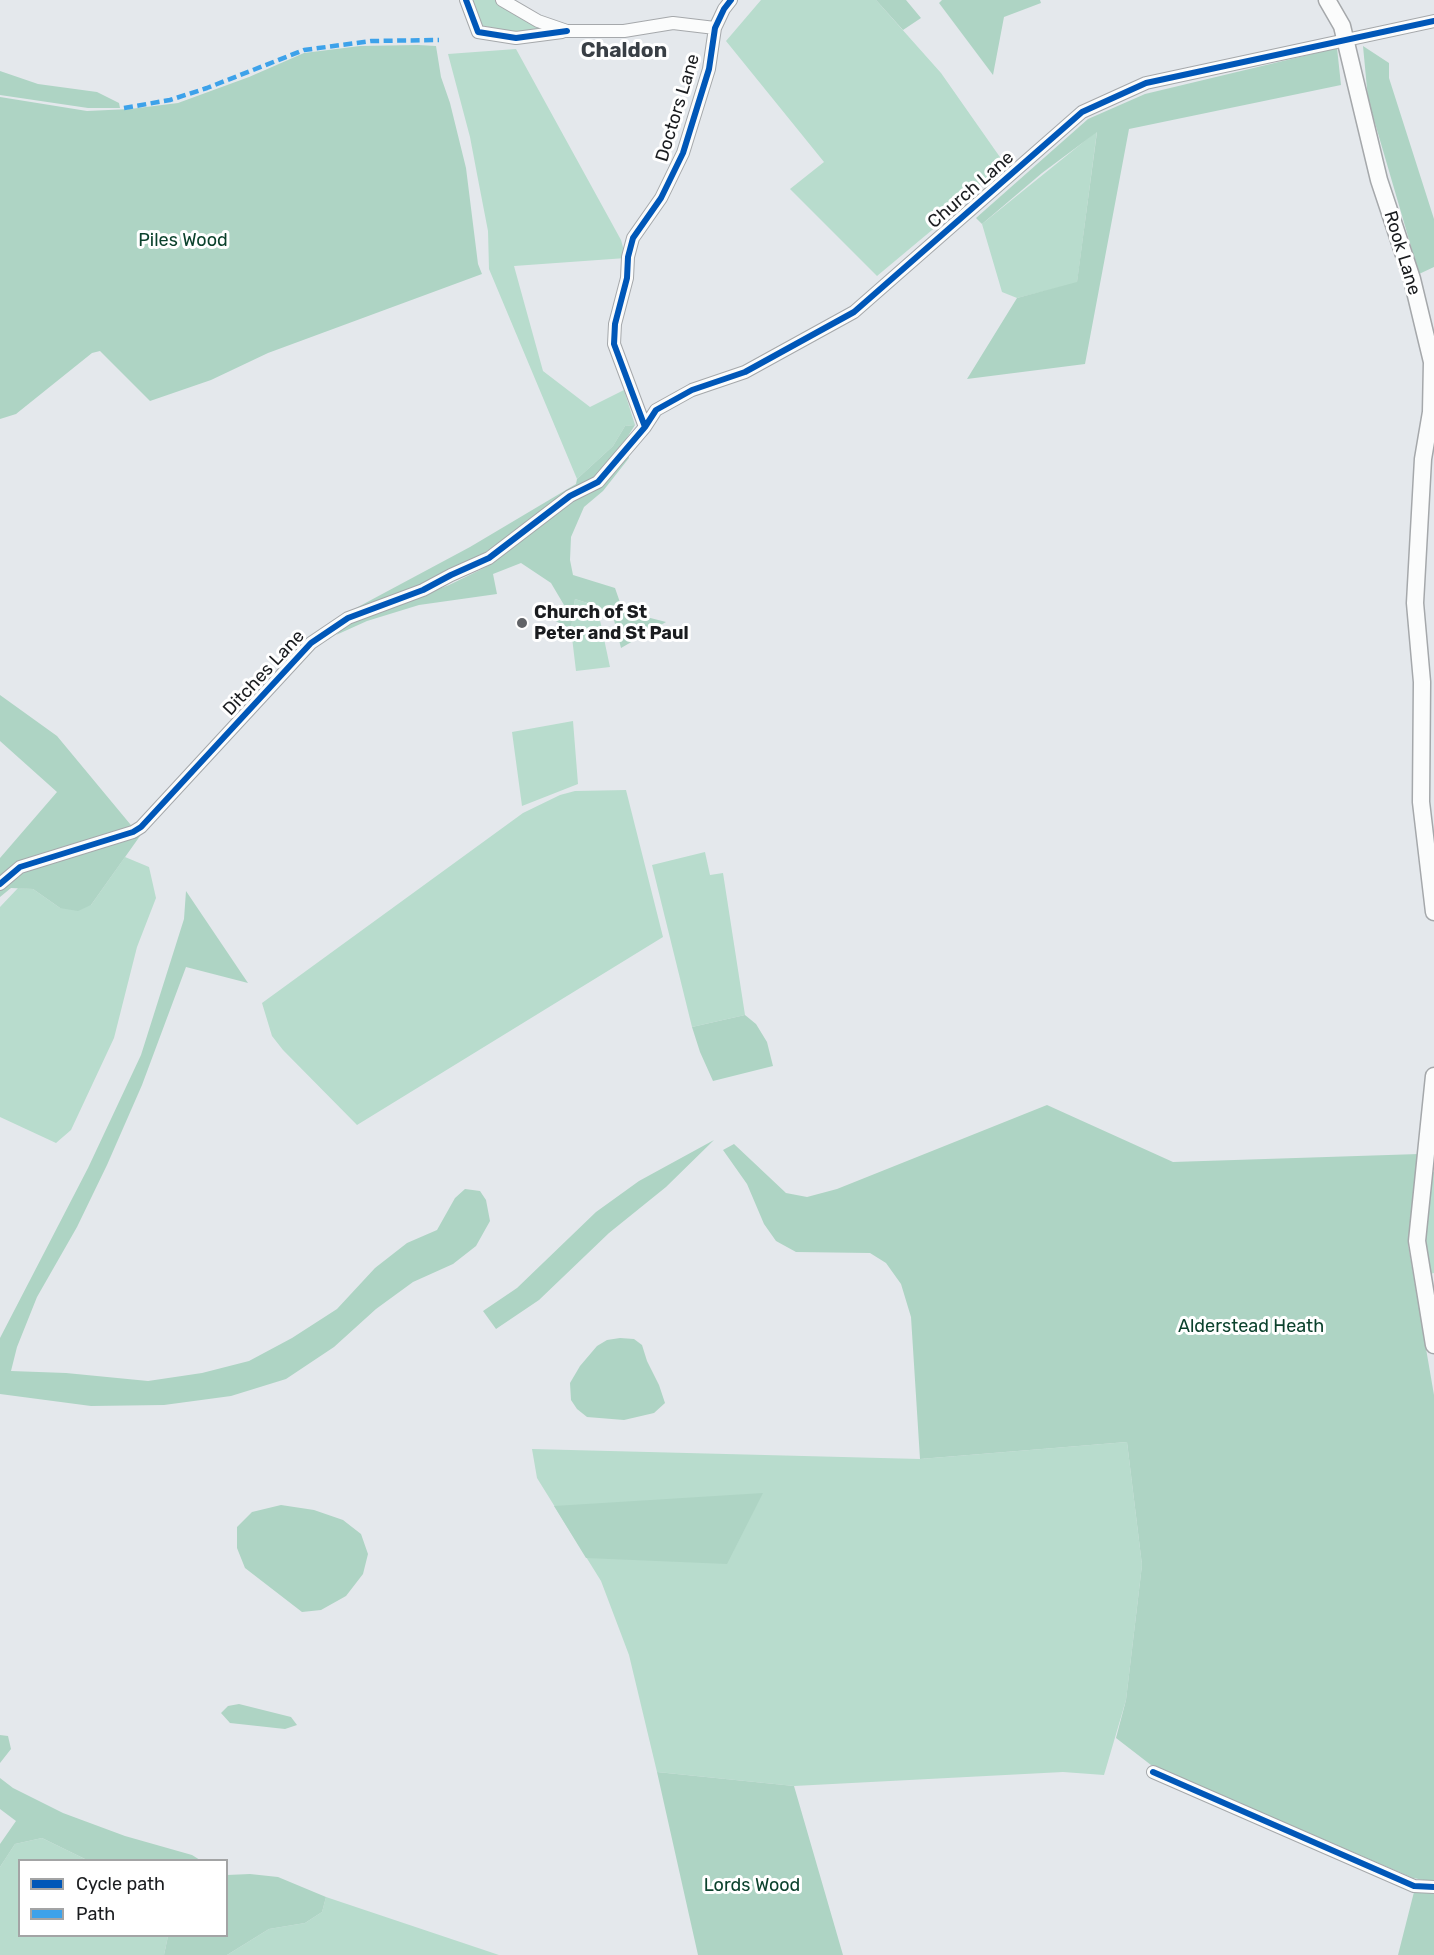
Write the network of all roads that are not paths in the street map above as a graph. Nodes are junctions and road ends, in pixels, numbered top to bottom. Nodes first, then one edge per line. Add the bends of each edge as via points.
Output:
1 (466, 0) edge
2 (502, 0) edge
3 (731, 0) edge
4 (1327, 0) edge
5 (1434, 21) edge
6 (715, 28) junction
7 (567, 31) junction
8 (1345, 39) junction
9 (645, 427) junction
10 (0, 884) edge
11 (1434, 912) edge
12 (1434, 1076) edge
13 (1434, 1345) edge
14 (1153, 1772) dead end
15 (1434, 1887) edge

1 - 7 street via 478,32 516,38
2 - 7 street via 538,21
3 - 6 street, Doctors Lane
4 - 8 main road, Rook Lane
5 - 8 street, Church Lane
6 - 7 street via 673,23 624,32
6 - 9 street, Doctors Lane via 709,69 683,153 661,198 633,238 615,324 614,344
8 - 9 street, Church Lane via 1146,83 1082,112 854,312 745,372 692,390 656,410
8 - 11 main road, Rook Lane via 1379,180 1412,279 1432,362 1416,603 1422,682 1421,802
9 - 10 street, Ditches Lane via 598,482 570,496 489,558 423,590 348,618 311,643 141,827 20,867
12 - 13 main road via 1418,1241
14 - 15 street via 1414,1886

